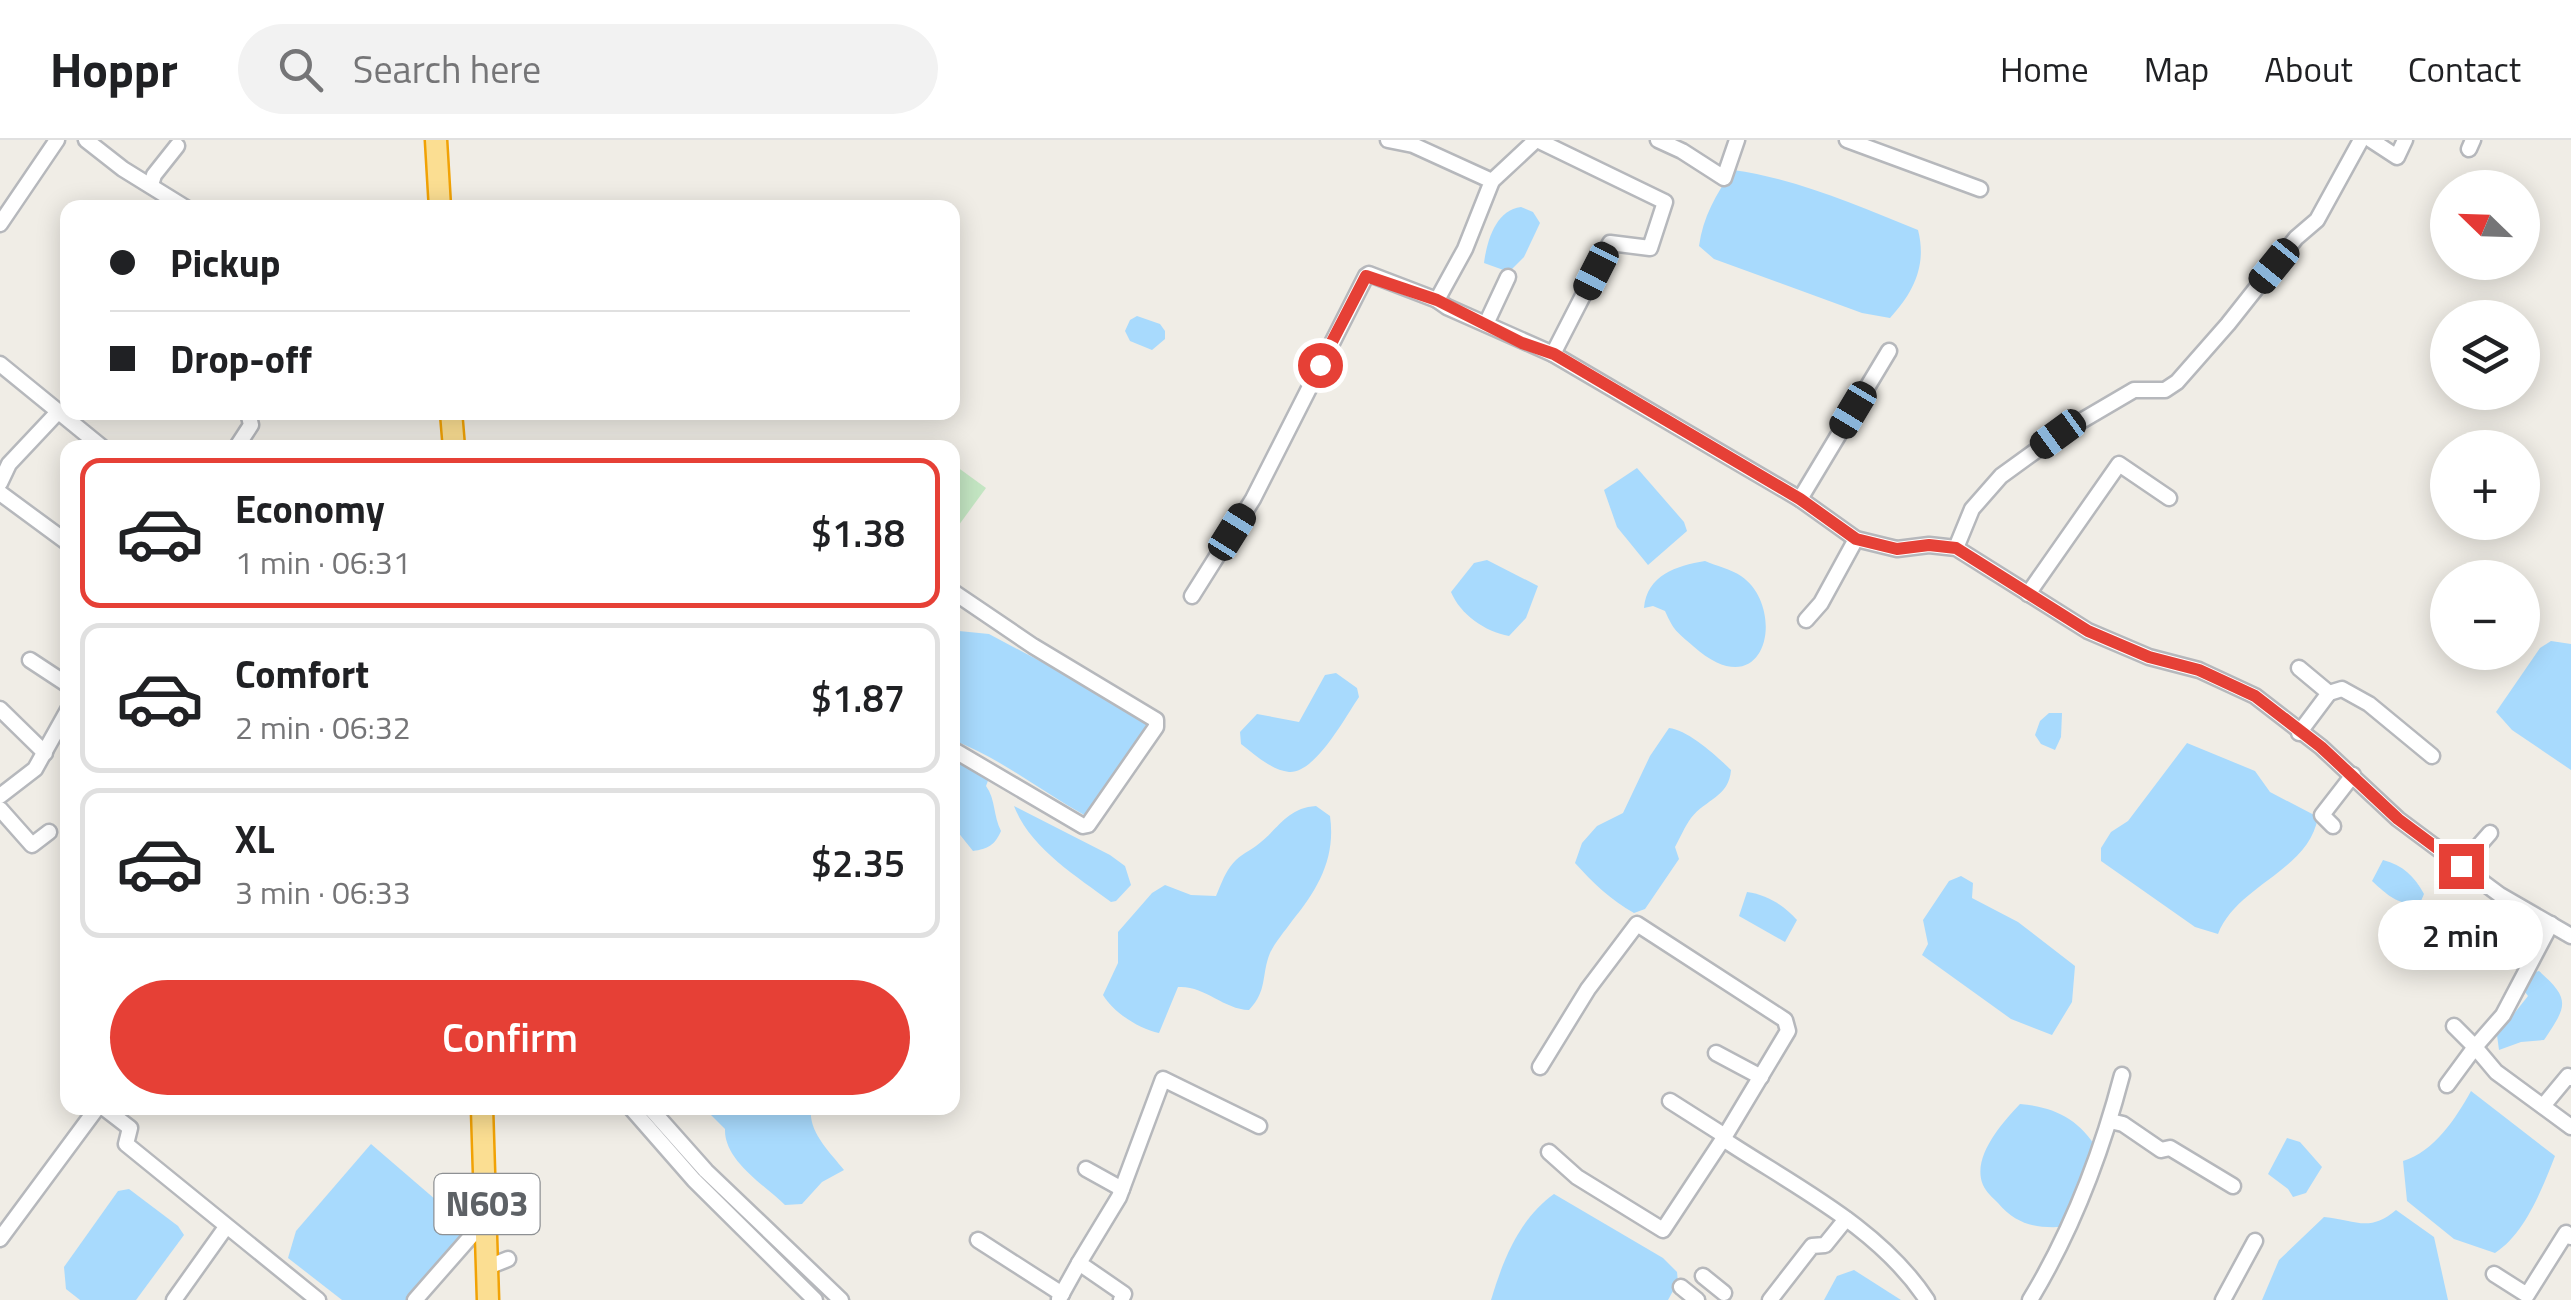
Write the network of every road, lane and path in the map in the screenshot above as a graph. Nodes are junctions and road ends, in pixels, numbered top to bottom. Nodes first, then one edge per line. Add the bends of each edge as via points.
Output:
1 (86, 140) edge
2 (436, 140) edge
3 (1388, 140) edge
4 (1536, 140) edge
5 (1658, 140) edge
6 (1737, 140) edge
7 (1847, 140) edge
8 (2361, 140) edge
9 (2372, 140) edge
10 (2405, 140) edge
11 (48, 142) edge
12 (176, 142) edge
13 (1492, 182) junction
14 (151, 186) junction
15 (1980, 189) dead end
16 (173, 200) edge
17 (440, 200) edge
18 (0, 224) edge
19 (1508, 277) dead end
20 (1437, 300) junction
21 (1486, 324) junction
22 (1889, 351) dead end
23 (1554, 354) junction
24 (0, 364) edge
25 (57, 413) junction
26 (60, 415) edge
27 (66, 420) edge
28 (92, 440) edge
29 (4, 459) edge
30 (0, 483) edge
31 (0, 493) edge
32 (2168, 498) dead end
33 (1800, 499) junction
34 (60, 536) edge
35 (1856, 539) junction
36 (1956, 548) junction
37 (2028, 594) junction
38 (960, 596) edge
39 (1192, 596) dead end
40 (1806, 620) dead end
41 (30, 660) dead end
42 (2300, 668) dead end
43 (60, 681) edge
44 (2330, 693) junction
45 (0, 709) edge
46 (60, 726) edge
47 (2299, 733) junction
48 (46, 754) junction
49 (960, 754) edge
50 (2432, 756) dead end
51 (2353, 775) junction
52 (0, 796) edge
53 (0, 810) edge
54 (2334, 826) dead end
55 (49, 832) dead end
56 (2490, 833) dead end
57 (2461, 866) junction
58 (2551, 924) junction
59 (2571, 936) edge
60 (2454, 1026) dead end
61 (2475, 1047) junction
62 (1716, 1053) dead end
63 (1540, 1067) dead end
64 (1761, 1076) junction
65 (2122, 1076) dead end
66 (2571, 1078) edge
67 (2447, 1086) dead end
68 (1670, 1101) dead end
69 (2543, 1106) junction
70 (95, 1115) edge
71 (110, 1115) edge
72 (483, 1115) edge
73 (637, 1115) edge
74 (656, 1115) edge
75 (2110, 1121) junction
76 (1258, 1126) dead end
77 (2571, 1127) edge
78 (1724, 1138) junction
79 (1549, 1152) dead end
80 (1086, 1169) dead end
81 (2233, 1186) dead end
82 (1122, 1189) junction
83 (488, 1217) junction
84 (1846, 1219) junction
85 (226, 1227) junction
86 (2571, 1237) edge
87 (0, 1239) edge
88 (978, 1240) dead end
89 (2254, 1241) dead end
90 (1078, 1263) junction
91 (2494, 1274) dead end
92 (1702, 1276) dead end
93 (1682, 1287) dead end
94 (1725, 1292) edge
95 (1060, 1297) edge
96 (174, 1300) edge
97 (318, 1300) edge
98 (415, 1300) edge
99 (488, 1300) edge
100 (816, 1300) edge
101 (840, 1300) edge
102 (1121, 1300) edge
103 (1697, 1300) edge
104 (1770, 1300) edge
105 (1927, 1300) edge
106 (2030, 1300) edge
107 (2223, 1300) edge

1 - 14 street
2 - 17 highway
3 - 13 street via 1413,144
4 - 13 street
4 - 23 street via 1665,202 1650,248 1610,243
5 - 6 street via 1724,178
7 - 15 street
8 - 36 street via 2317,220 2177,382 2165,390 2134,390 2001,476 1972,509
9 - 10 street via 2394,157
11 - 18 street
12 - 14 street
13 - 20 street
14 - 16 street
19 - 21 street
20 - 21 street
20 - 39 street via 1366,276 1252,499
21 - 23 street
22 - 33 street
23 - 33 street
24 - 25 street
25 - 26 street
25 - 29 street
27 - 28 street
29 - 30 street
31 - 34 street
32 - 37 street via 2120,464
33 - 35 street
35 - 36 street via 1897,549
35 - 40 street
36 - 37 street
37 - 47 street via 2088,631 2255,696
38 - 49 street via 1156,720 1156,727 1094,820 1083,826
41 - 43 street
42 - 44 street
44 - 47 street
44 - 50 street via 2342,689 2368,704
45 - 48 street
46 - 48 street
47 - 51 street
48 - 52 street
51 - 54 street via 2322,815
51 - 57 street
53 - 55 street via 32,845
56 - 57 street
57 - 58 street
58 - 59 street
58 - 61 street via 2503,1015
60 - 61 street
61 - 67 street
61 - 69 street via 2496,1072
62 - 64 street
63 - 64 street via 1637,924 1785,1020 1788,1031
64 - 78 street
65 - 75 street
66 - 69 street
68 - 78 street
69 - 77 street
70 - 87 street
71 - 85 street via 130,1128 126,1144
72 - 83 highway, N603
73 - 100 street
74 - 101 street
75 - 81 street
75 - 106 street via 2072,1224
76 - 82 street via 1162,1079
78 - 79 street via 1663,1230
78 - 84 street
80 - 82 street
82 - 90 street
83 - 98 street
83 - 99 highway, N603 via 498,1263
84 - 104 street via 1825,1246 1812,1246
84 - 105 street via 1907,1270
85 - 96 street
85 - 97 street
86 - 91 street via 2566,1233 2526,1295
88 - 95 street
89 - 107 street
90 - 95 street
90 - 102 street via 1124,1294
92 - 94 street
93 - 103 street

